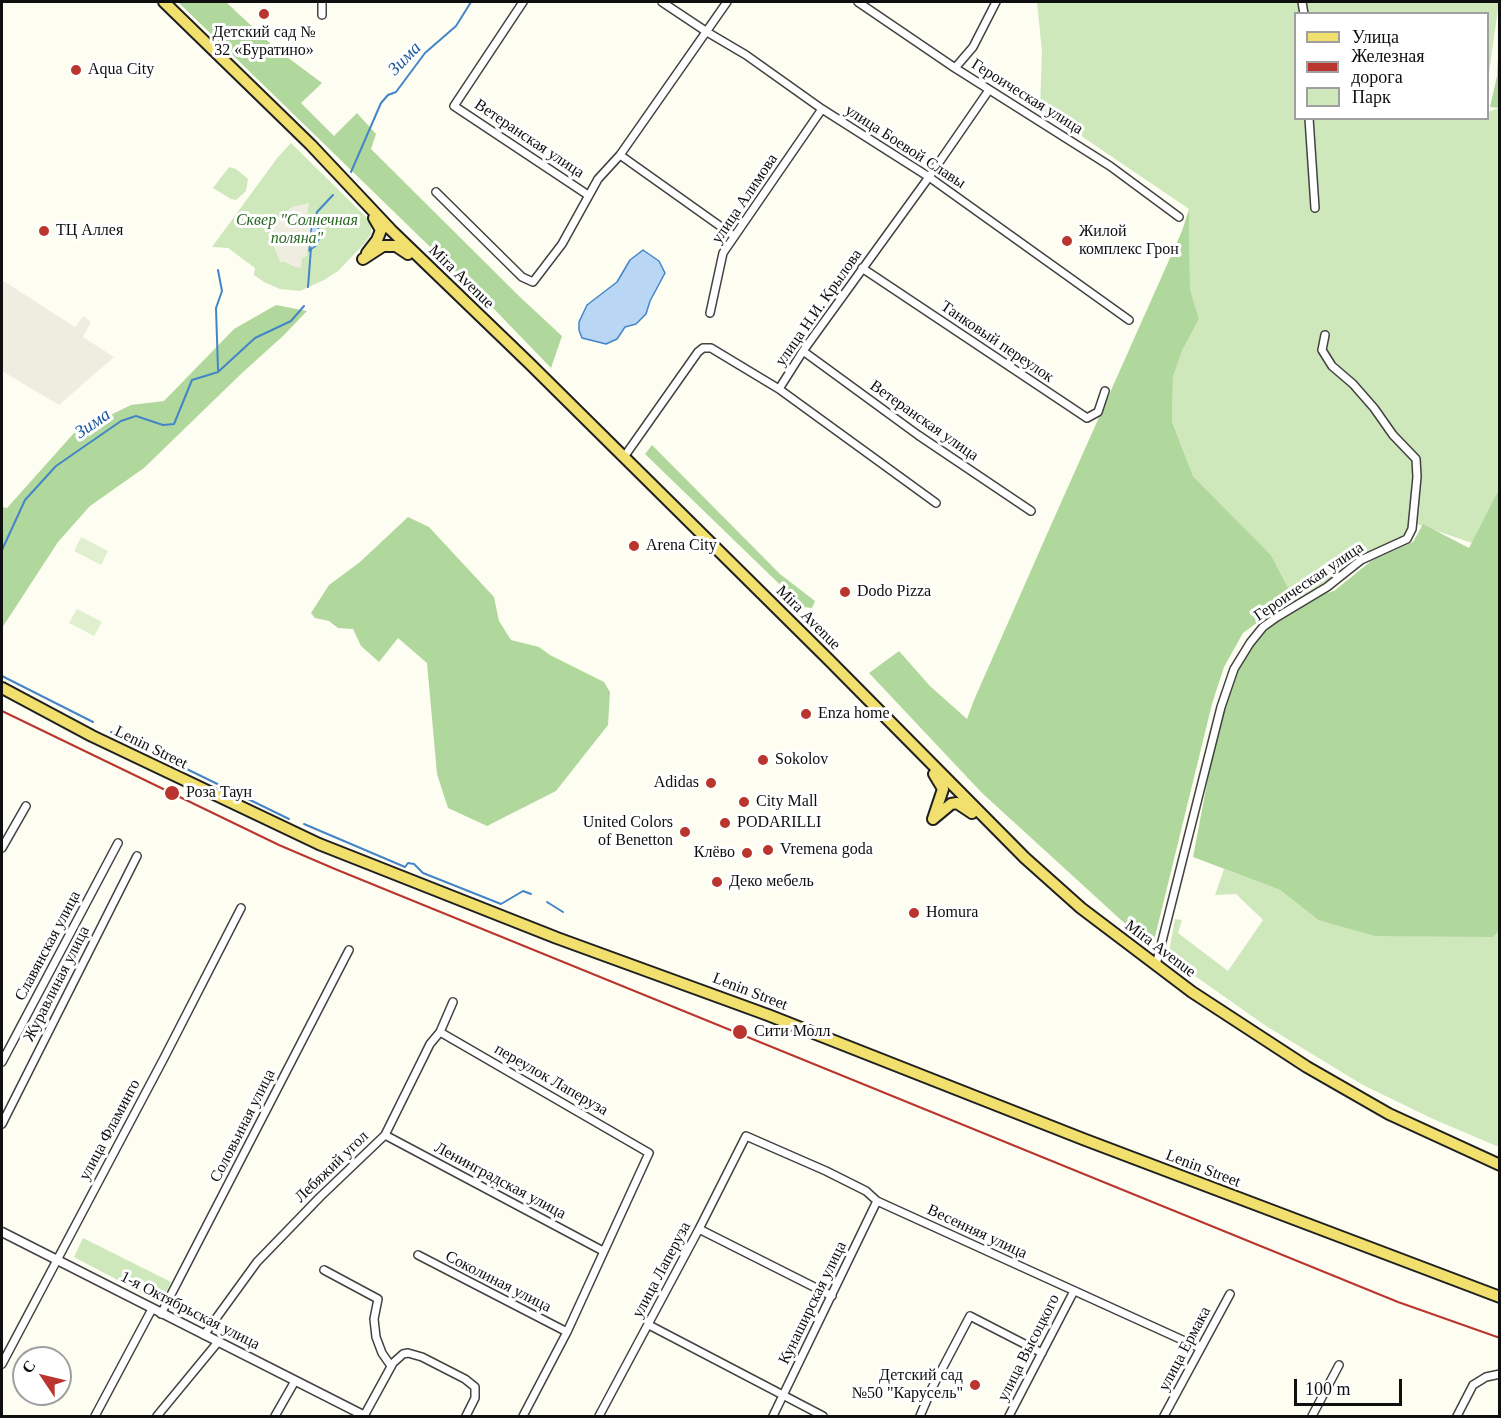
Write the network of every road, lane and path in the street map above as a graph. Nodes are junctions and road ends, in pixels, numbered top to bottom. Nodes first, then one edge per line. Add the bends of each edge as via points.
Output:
1 (164, 2) edge
2 (322, 2) edge
3 (523, 2) edge
4 (662, 2) edge
5 (727, 2) edge
6 (858, 2) edge
7 (996, 2) edge
8 (322, 15) dead end
9 (706, 32) junction
10 (955, 68) junction
11 (989, 90) junction
12 (822, 109) junction
13 (1309, 120) edge
14 (620, 155) junction
15 (929, 177) junction
16 (354, 192) junction
17 (436, 192) dead end
18 (588, 195) junction
19 (1315, 208) dead end
20 (1179, 217) dead end
21 (391, 230) junction
22 (734, 236) junction
23 (363, 258) junction
24 (862, 268) junction
25 (440, 278) junction
26 (710, 313) dead end
27 (1129, 321) dead end
28 (1325, 334) dead end
29 (803, 351) junction
30 (778, 389) junction
31 (1105, 391) dead end
32 (624, 457) junction
33 (936, 503) dead end
34 (1031, 511) dead end
35 (2, 688) edge
36 (912, 745) junction
37 (955, 788) junction
38 (26, 807) dead end
39 (932, 820) junction
40 (997, 830) junction
41 (118, 843) dead end
42 (2, 848) edge
43 (138, 856) dead end
44 (241, 908) dead end
45 (348, 950) dead end
46 (1156, 965) junction
47 (453, 1002) dead end
48 (440, 1032) junction
49 (2, 1062) edge
50 (2, 1124) edge
51 (385, 1135) junction
52 (746, 1136) joint
53 (1500, 1165) edge
54 (877, 1201) junction
55 (699, 1229) junction
56 (2, 1232) edge
57 (603, 1251) junction
58 (418, 1255) dead end
59 (57, 1261) junction
60 (324, 1270) dead end
61 (1074, 1291) junction
62 (1230, 1294) dead end
63 (832, 1296) junction
64 (1500, 1297) edge
65 (152, 1309) junction
66 (161, 1314) junction
67 (649, 1325) junction
68 (567, 1332) junction
69 (204, 1335) junction
70 (218, 1342) junction
71 (1200, 1348) junction
72 (1042, 1353) junction
73 (2, 1364) edge
74 (1339, 1365) dead end
75 (391, 1366) junction
76 (1500, 1374) edge
77 (295, 1381) junction
78 (783, 1396) junction
79 (95, 1416) edge
80 (157, 1416) edge
81 (274, 1416) edge
82 (365, 1416) edge
83 (465, 1416) edge
84 (523, 1416) edge
85 (599, 1416) edge
86 (772, 1416) edge
87 (823, 1416) edge
88 (920, 1416) edge
89 (1010, 1416) edge
90 (1164, 1416) edge
91 (1312, 1416) edge
92 (1457, 1416) edge

1 - 16 main road, Mira Avenue
2 - 8 street
3 - 18 street, Ветеранская улица via 454,106
4 - 9 street, улица Боевой Славы
5 - 9 street
6 - 10 street, Героическая улица
7 - 10 street via 973,47
9 - 12 street, улица Боевой Славы
9 - 14 street
10 - 11 street, Героическая улица
11 - 15 street, улица Н.И. Крылова
11 - 20 street, Героическая улица via 1110,166
12 - 15 street, улица Боевой Славы
12 - 22 street, улица Алимова
13 - 19 street
14 - 18 street
14 - 22 street
15 - 24 street, улица Н.И. Крылова
15 - 27 street, улица Боевой Славы
16 - 21 main road, Mira Avenue
16 - 23 main road via 381,230
17 - 18 street via 522,278 533,282 562,244
21 - 23 main road
21 - 25 main road, Mira Avenue
22 - 26 street, улица Алимова via 723,253
23 - 25 main road via 383,246 396,246
24 - 29 street, улица Н.И. Крылова
24 - 31 street, Танковый переулок via 1088,418 1098,412
25 - 32 main road, Mira Avenue
28 - 46 street, Героическая улица via 1322,350 1332,366 1353,384 1416,459 1412,529 1407,539 1361,560 1327,587 1263,627 1234,669
29 - 30 street, улица Н.И. Крылова
29 - 34 street, Ветеранская улица
30 - 32 street, улица Н.И. Крылова via 711,348 703,348
30 - 33 street
32 - 36 main road, Mira Avenue
35 - 64 main road, Lenin Street via 92,736 319,844
36 - 37 main road, Mira Avenue
36 - 39 main road via 943,789
37 - 39 main road
37 - 40 main road, Mira Avenue
38 - 42 street
39 - 40 main road via 957,803
40 - 46 main road, Mira Avenue via 1080,908
41 - 49 street, Славянская улица
43 - 50 street, Журавлиная улица
44 - 59 street, улица Фламинго
45 - 66 street, Соловьиная улица
46 - 53 main road, Mira Avenue via 1208,1003 1335,1083
47 - 48 street, Лебяжий угол
48 - 51 street, Лебяжий угол via 430,1044
48 - 57 street, переулок Лаперуза via 649,1153
51 - 57 street, Ленинградская улица
51 - 69 street, Лебяжий угол via 257,1262
52 - 54 street, Весенняя улица via 826,1171 866,1191
52 - 55 street, улица Лаперуза
54 - 61 street, Весенняя улица
54 - 63 street, Кунаширская улица
55 - 63 street
55 - 67 street, улица Лаперуза
56 - 59 street, 1-я Октябрьская улица
57 - 68 street
58 - 68 street, Соколиная улица
59 - 65 street, 1-я Октябрьская улица
59 - 73 street, улица Фламинго
60 - 75 street via 378,1299 376,1337
61 - 71 street, Весенняя улица
61 - 72 street, улица Высоцкого
62 - 71 street, улица Ермака
63 - 78 street, Кунаширская улица
65 - 66 street, 1-я Октябрьская улица
65 - 79 street
66 - 69 street, 1-я Октябрьская улица
67 - 78 street
67 - 85 street, улица Лаперуза
68 - 84 street
69 - 70 street, 1-я Октябрьская улица
70 - 77 street, 1-я Октябрьская улица
70 - 80 street
71 - 90 street, улица Ермака
72 - 88 street via 970,1316
72 - 89 street, улица Высоцкого
74 - 91 street
75 - 82 street
75 - 83 street via 403,1354 414,1354 469,1382 476,1391
76 - 92 street via 1473,1385
77 - 81 street
77 - 82 street, 1-я Октябрьская улица
78 - 86 street, Кунаширская улица
78 - 87 street

